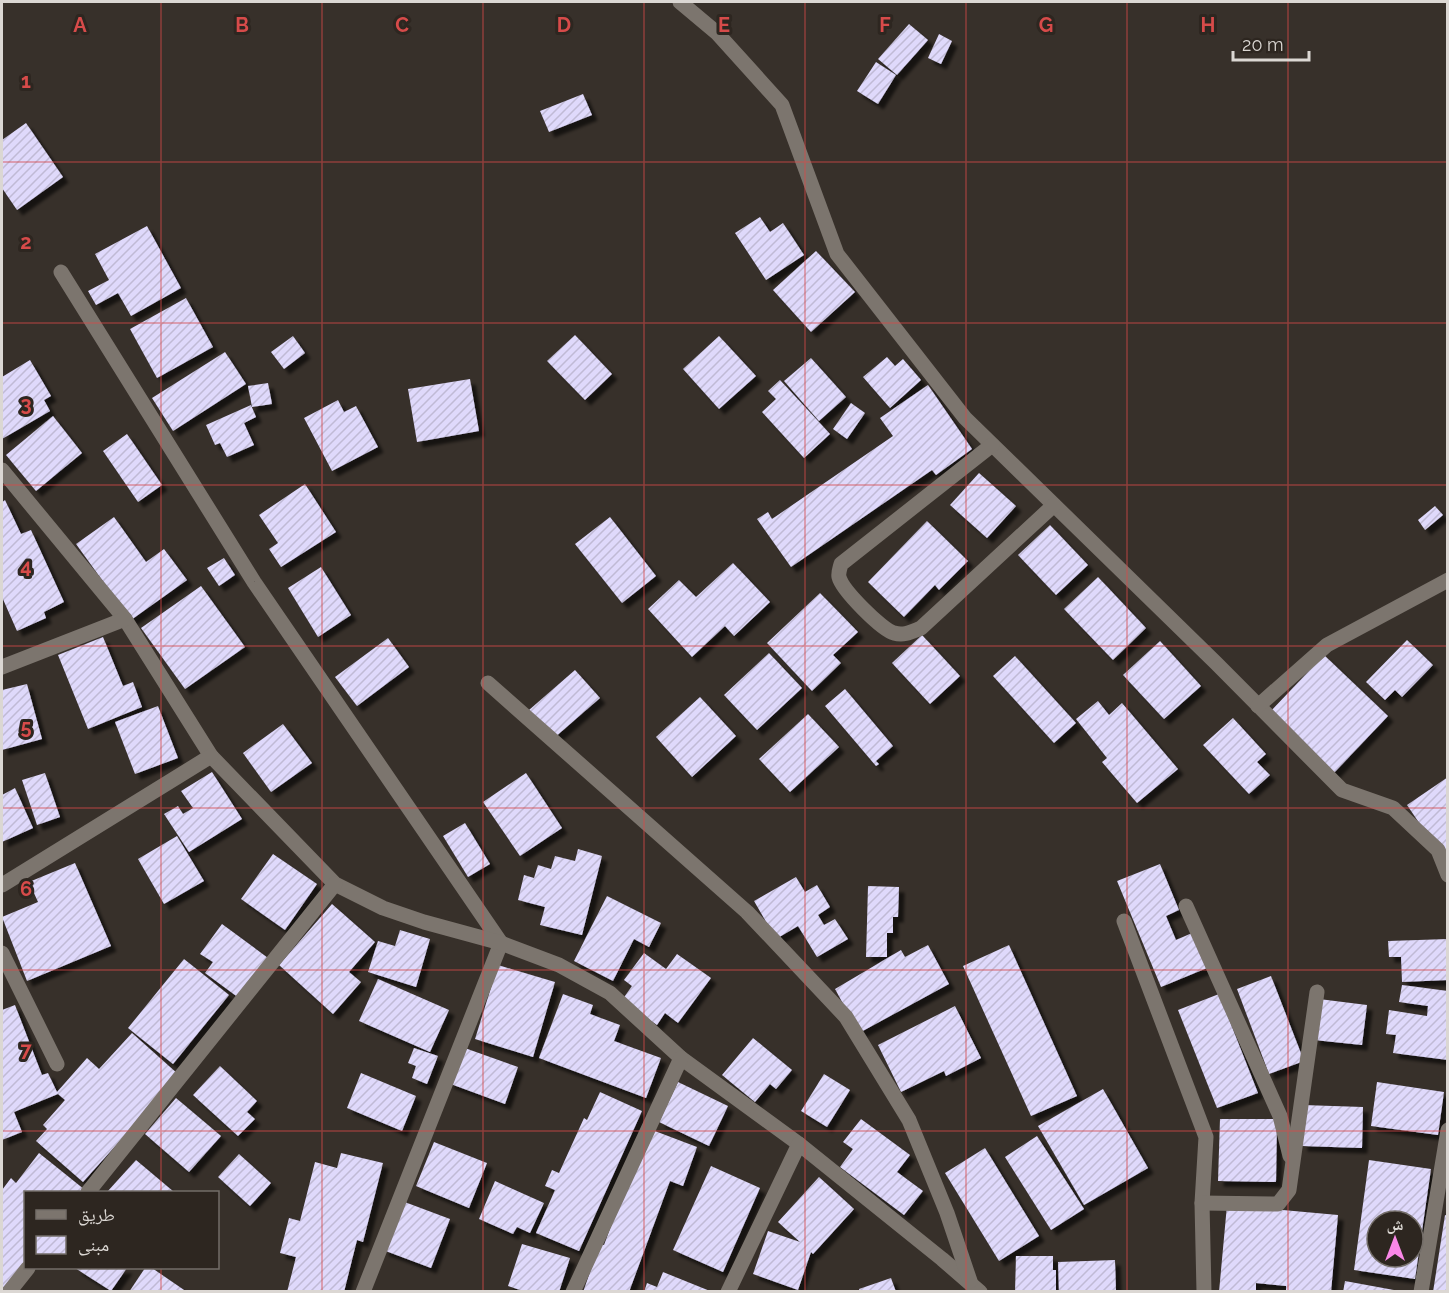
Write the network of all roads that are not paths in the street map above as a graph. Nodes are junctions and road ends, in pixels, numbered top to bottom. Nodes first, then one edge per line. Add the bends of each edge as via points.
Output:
1 (680, 2) edge
2 (61, 272) dead end
3 (992, 445) junction
4 (2, 470) edge
5 (7, 487) edge
6 (1054, 505) junction
7 (1448, 580) edge
8 (125, 619) junction
9 (2, 667) edge
10 (488, 683) dead end
11 (1258, 706) junction
12 (211, 756) junction
13 (1448, 875) edge
14 (335, 884) junction
15 (2, 885) edge
16 (1186, 906) dead end
17 (1124, 921) dead end
18 (501, 943) junction
19 (2, 953) edge
20 (1317, 992) dead end
21 (681, 1058) junction
22 (57, 1064) dead end
23 (1448, 1130) edge
24 (799, 1144) junction
25 (1292, 1164) junction
26 (89, 1191) edge
27 (1202, 1203) junction
28 (27, 1269) edge
29 (975, 1288) edge
30 (9, 1292) edge
31 (363, 1292) edge
32 (573, 1292) edge
33 (728, 1292) edge
34 (1204, 1292) edge
35 (1420, 1292) edge

1 - 3 street via 717,33 782,105 837,254 964,418
2 - 18 street via 254,582
3 - 6 street
3 - 6 street via 841,564 839,576 844,587 873,618 891,633 904,635 921,628
4 - 5 street
5 - 8 street
6 - 11 street
7 - 11 street via 1328,645
8 - 9 street
8 - 12 street
10 - 29 street via 747,912 846,1017 909,1120
11 - 13 street via 1342,790 1393,808 1438,850
12 - 14 street
12 - 15 street
14 - 18 street via 383,908
14 - 26 street
16 - 25 street via 1280,1116
17 - 27 street via 1206,1137
18 - 21 street via 559,965 609,993
18 - 31 street
19 - 22 street
20 - 25 street
21 - 24 street
21 - 32 street
23 - 35 street
24 - 29 street
24 - 33 street
25 - 27 street via 1289,1190 1278,1203
27 - 34 street
28 - 30 street

